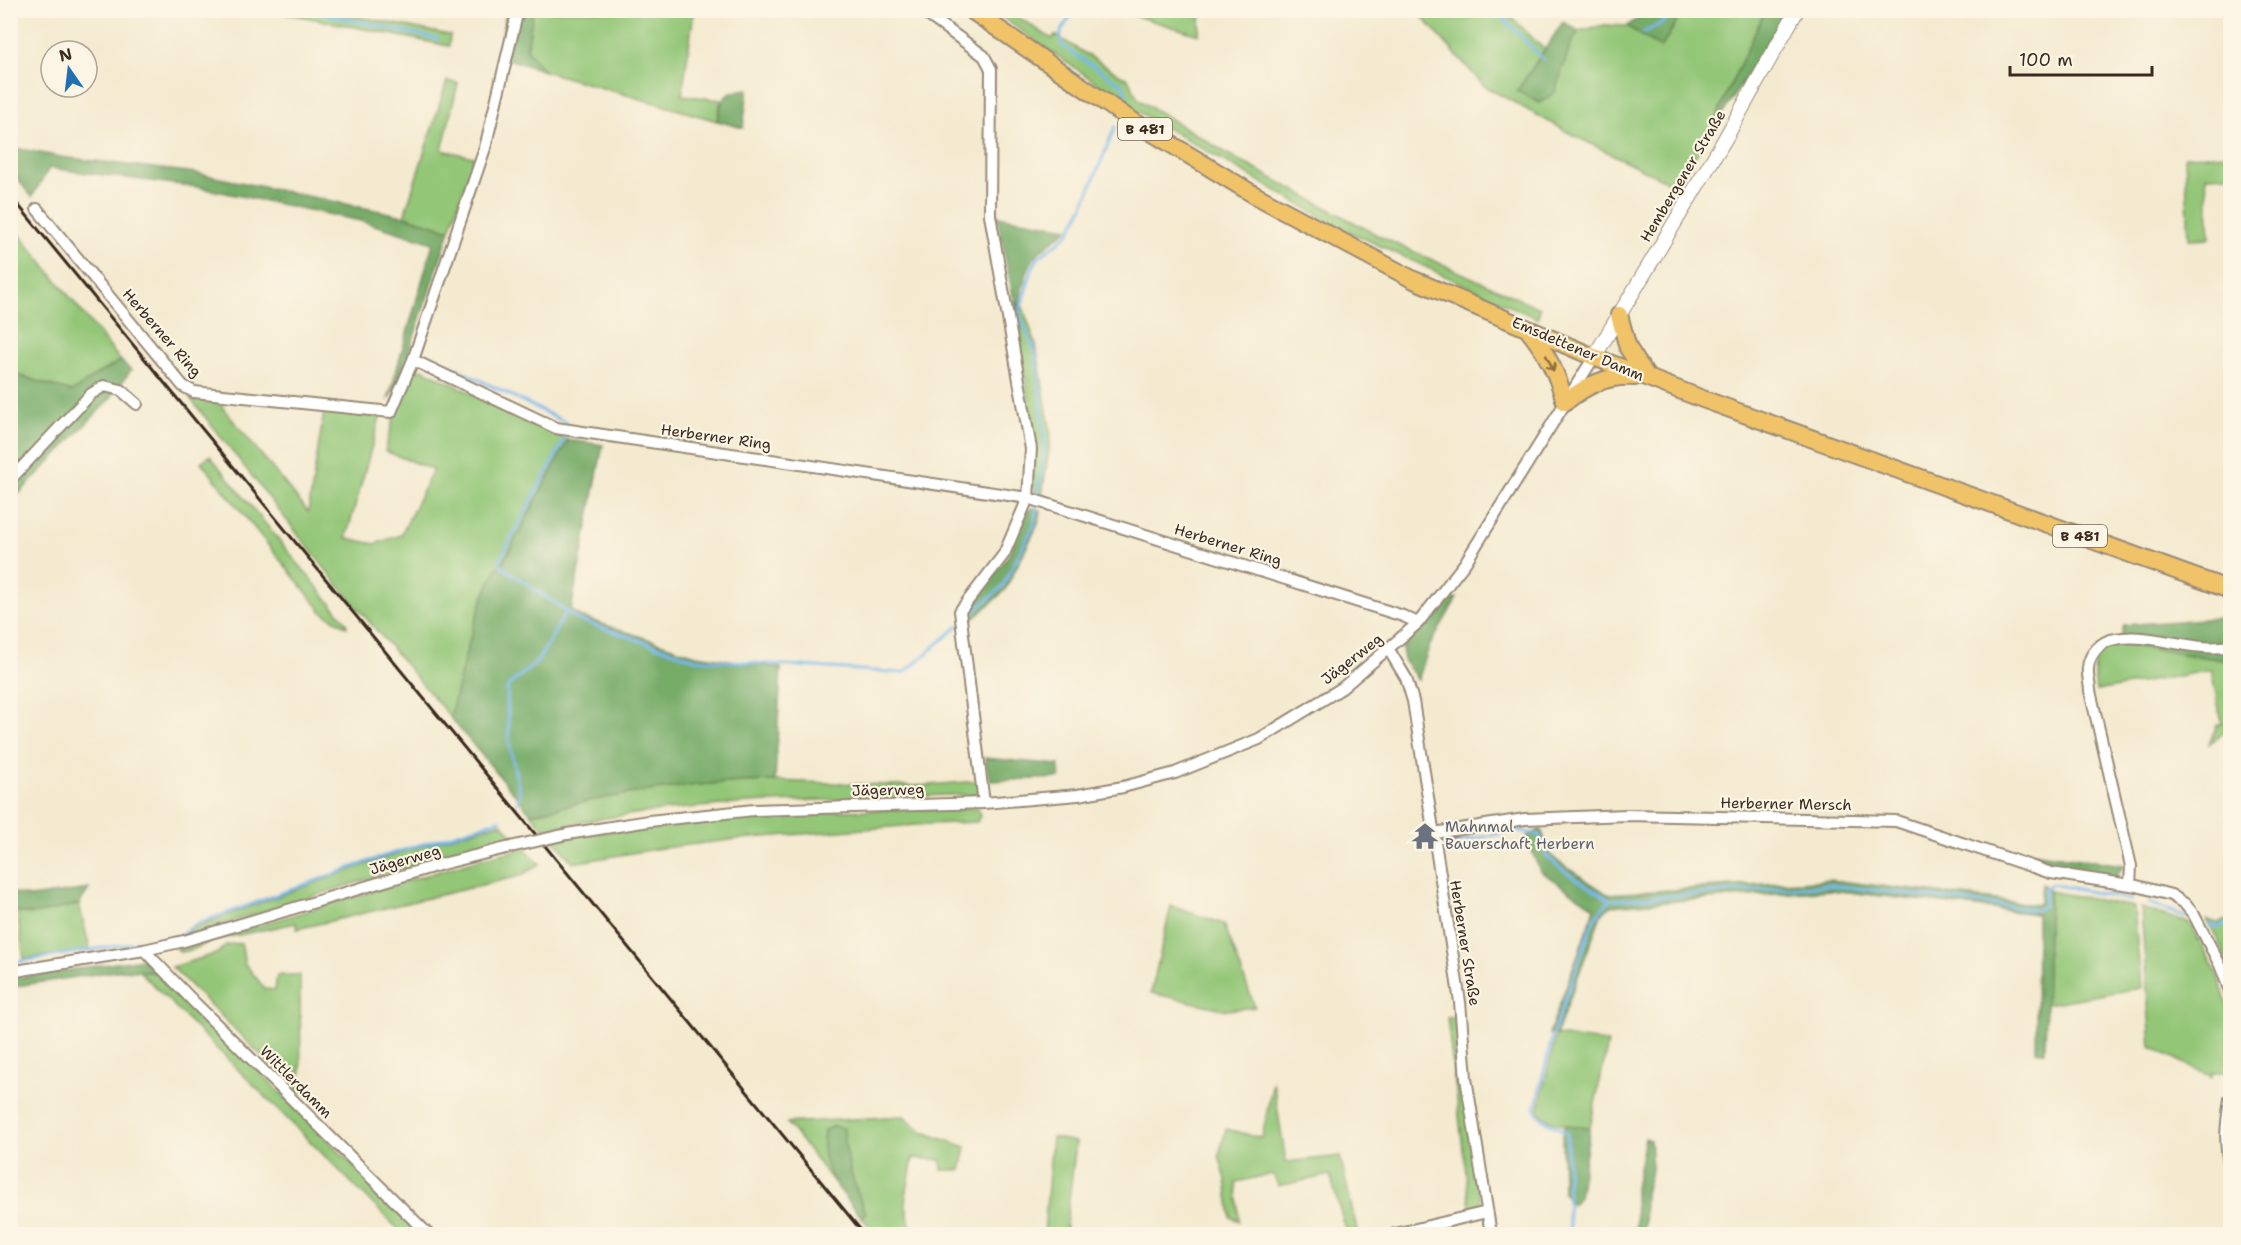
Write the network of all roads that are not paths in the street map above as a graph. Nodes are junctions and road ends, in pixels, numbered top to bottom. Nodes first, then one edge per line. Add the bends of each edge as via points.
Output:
1 (518, 10) edge
2 (921, 10) edge
3 (972, 10) edge
4 (1797, 10) edge
5 (37, 208) dead end
6 (1619, 315) junction
7 (1527, 328) junction
8 (1594, 357) junction
9 (413, 360) junction
10 (1647, 378) junction
11 (1565, 402) junction
12 (137, 404) dead end
13 (10, 480) edge
14 (1028, 498) junction
15 (2230, 590) edge
16 (1418, 623) junction
17 (2230, 646) edge
18 (1389, 650) junction
19 (984, 803) junction
20 (1434, 833) junction
21 (2130, 885) junction
22 (144, 950) junction
23 (10, 972) edge
24 (2230, 991) edge
25 (2230, 1099) edge
26 (2230, 1169) edge
27 (1487, 1212) junction
28 (428, 1234) edge
29 (1395, 1234) edge
30 (1491, 1234) edge

1 - 9 street, Herberner Ring via 485,148
2 - 14 street via 984,56 991,69 990,215 1031,449
3 - 7 main road, Emsdettener Damm / B 481 via 1128,118 1253,194 1414,280
4 - 6 street, Hembergener Straße
5 - 9 street, Herberner Ring via 183,386 194,392 391,412
6 - 8 street, Hembergener Straße
6 - 10 main road via 1628,348
7 - 8 main road, Emsdettener Damm / B 481
7 -> 11 main road via 1544,349
8 - 10 main road, Emsdettener Damm / B 481
8 - 11 street, Jägerweg
9 - 14 street, Herberner Ring via 556,428
10 - 11 main road via 1620,376 1602,380
10 - 15 main road, Emsdettener Damm / B 481
11 - 16 street, Jägerweg via 1465,563
12 - 13 street via 121,390 104,386 91,394
14 - 16 street, Herberner Ring
14 - 19 street via 1004,554 960,611
16 - 18 street, Jägerweg
17 - 21 street via 2210,648 2147,639 2115,639 2105,642 2092,655 2088,667 2091,691 2131,866
18 - 19 street, Jägerweg via 1301,715 1259,738 1175,773 1078,795
18 - 20 street, Herberner Straße via 1406,678 1413,701
19 - 22 street, Jägerweg, bridge via 743,811 649,820 567,834 442,864
20 - 21 street, Herberner Mersch via 1525,819 1627,815 1896,821 2051,873
20 - 27 street, Herberner Straße
21 - 24 street, Herberner Mersch via 2171,895 2185,904 2205,935
22 - 23 street, Jägerweg
22 - 28 street, Wittlerdamm
25 - 26 street via 2225,1131
27 - 29 street
27 - 30 street, Herberner Straße

